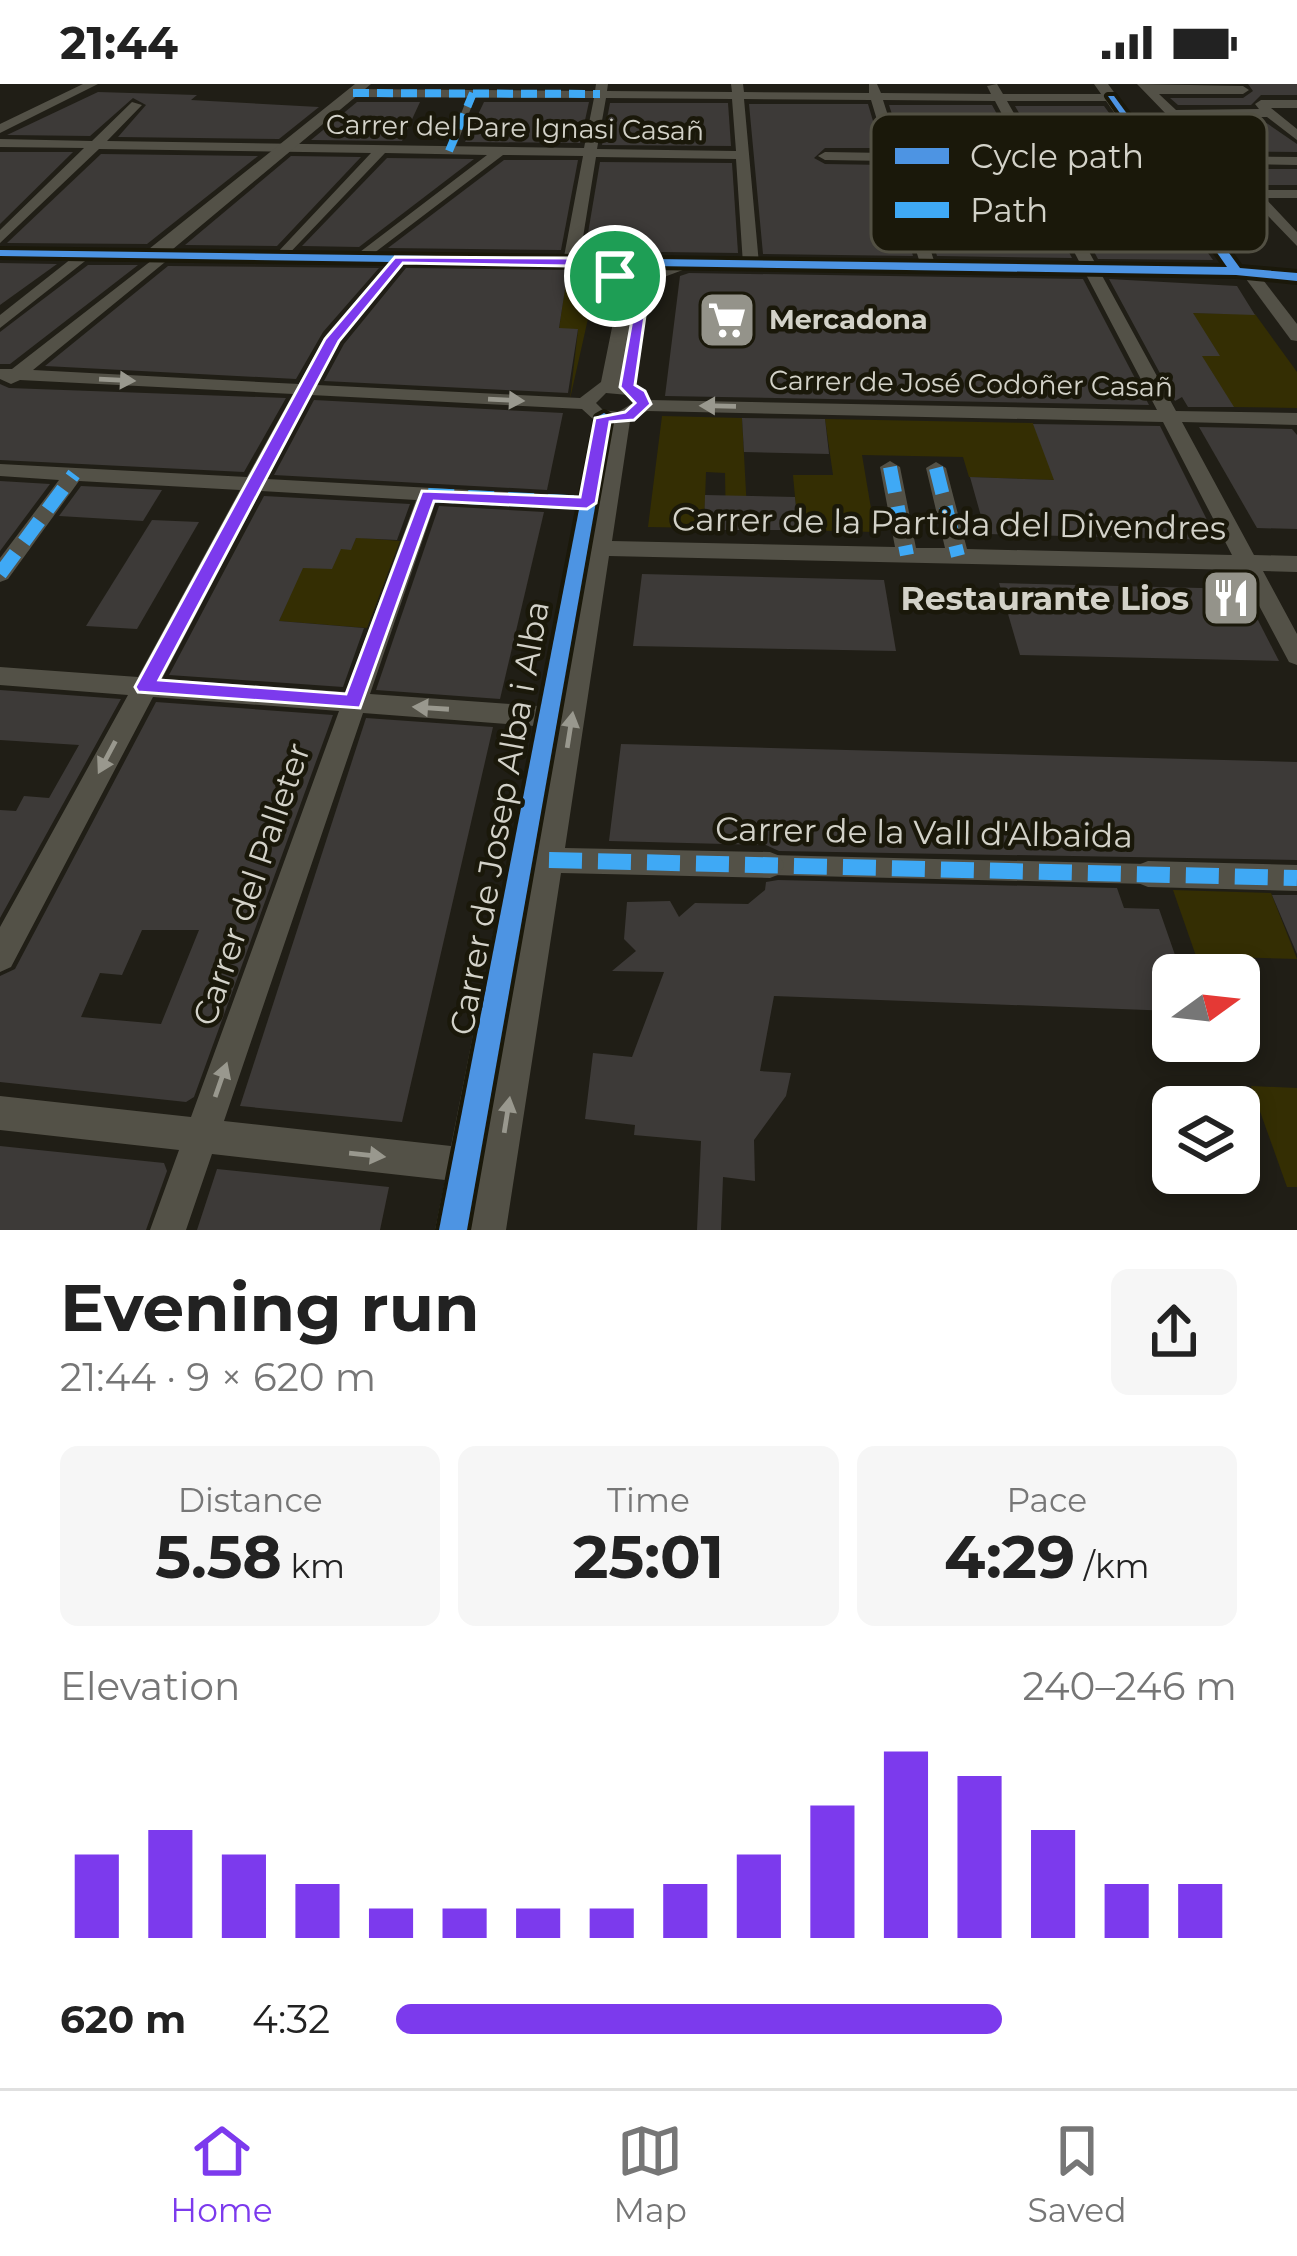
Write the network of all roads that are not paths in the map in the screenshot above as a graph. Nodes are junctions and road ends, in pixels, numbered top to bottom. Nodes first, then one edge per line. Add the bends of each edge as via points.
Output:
1 (92, 84) edge
2 (1146, 87) edge
3 (1240, 87) edge
4 (358, 88) edge
5 (475, 89) edge
6 (601, 89) edge
7 (738, 90) edge
8 (874, 90) edge
9 (996, 90) edge
10 (1106, 91) edge
11 (1297, 104) edge
12 (136, 105) dead end
13 (1266, 109) junction
14 (0, 129) edge
15 (1297, 136) edge
16 (0, 143) edge
17 (95, 146) junction
18 (287, 147) junction
19 (381, 150) junction
20 (449, 151) junction
21 (499, 152) junction
22 (590, 153) junction
23 (742, 155) junction
24 (825, 156) dead end
25 (871, 156) edge
26 (1267, 208) edge
27 (1294, 233) edge
28 (0, 238) edge
29 (924, 252) edge
30 (1080, 252) edge
31 (1227, 252) edge
32 (0, 253) edge
33 (86, 254) junction
34 (159, 255) junction
35 (281, 257) junction
36 (361, 258) junction
37 (400, 260) junction
38 (571, 262) junction
39 (751, 265) junction
40 (928, 267) junction
41 (1089, 270) junction
42 (637, 273) junction
43 (1245, 275) junction
44 (1297, 277) edge
45 (1297, 289) edge
46 (0, 322) edge
47 (1297, 336) edge
48 (8, 374) edge
49 (618, 386) junction
50 (0, 388) edge
51 (304, 391) junction
52 (614, 411) junction
53 (1166, 416) junction
54 (1297, 418) edge
55 (890, 467) dead end
56 (936, 467) dead end
57 (0, 470) edge
58 (74, 474) junction
59 (253, 485) junction
60 (428, 495) junction
61 (587, 503) junction
62 (600, 548) junction
63 (907, 555) junction
64 (958, 556) junction
65 (1246, 563) junction
66 (1297, 564) edge
67 (0, 574) edge
68 (1297, 656) edge
69 (0, 676) edge
70 (145, 687) junction
71 (353, 702) junction
72 (548, 717) junction
73 (549, 860) junction
74 (770, 865) joint
75 (1148, 874) joint
76 (1297, 878) edge
77 (0, 957) edge
78 (0, 1113) edge
79 (201, 1136) junction
80 (465, 1166) junction
81 (168, 1230) edge
82 (453, 1230) edge
83 (488, 1230) edge

1 - 14 street
2 - 3 street
2 - 13 street via 1173,114
3 - 13 street
4 - 5 street
4 - 18 street
5 - 6 street
5 - 20 street
6 - 7 street
6 - 22 street
7 - 8 street
7 - 23 street
8 - 9 street
9 - 10 street
11 - 13 street
12 - 17 street
13 - 15 street
16 - 17 street, Carrer del Pare Ignasi Casañ
17 - 18 street, Carrer del Pare Ignasi Casañ
17 - 28 street
18 - 19 street, Carrer del Pare Ignasi Casañ
18 - 34 street
19 - 20 street, Carrer del Pare Ignasi Casañ
19 - 35 street
20 - 21 street, Carrer del Pare Ignasi Casañ
21 - 22 street, Carrer del Pare Ignasi Casañ
21 - 36 street
22 - 23 street, Carrer del Pare Ignasi Casañ
22 - 38 street
23 - 39 street
24 - 25 street
26 - 27 street
29 - 40 street
30 - 41 street
31 - 43 street
32 - 33 street
33 - 34 street
33 - 46 street
34 - 35 street
34 - 48 street
35 - 36 street
36 - 37 street
37 - 38 street
37 - 51 street via 339,328
38 - 42 street
39 - 40 street
39 - 42 street via 691,263
40 - 41 street
41 - 43 street
41 - 53 street
42 - 49 street
43 - 44 street
43 - 45 street
43 - 47 street
48 - 50 street
48 -> 51 street, Carrer de José Codoñer Casañ
49 - 52 street via 640,394
49 - 52 street via 590,394
51 -> 52 street, Carrer de José Codoñer Casañ
51 - 59 street
53 -> 52 street, Carrer de José Codoñer Casañ
52 - 61 street, Carrer de Josep Alba i Alba
52 - 62 street, Carrer de Josep Alba i Alba
53 - 54 street, Carrer de José Codoñer Casañ
53 - 65 street
55 - 63 street
56 - 64 street
57 - 58 street
58 - 59 street
58 - 67 street
59 - 60 street
59 - 70 street
60 - 61 street
60 - 71 street, Carrer del Palleter
61 - 72 street, Carrer de Josep Alba i Alba
62 - 63 street, Carrer de la Partida del Divendres
73 -> 62 street, Carrer de Josep Alba i Alba
63 - 64 street, Carrer de la Partida del Divendres
64 - 65 street, Carrer de la Partida del Divendres
65 - 66 street, Carrer de la Partida del Divendres
65 - 68 street
69 - 70 street
70 - 71 street
70 -> 77 street
72 -> 71 street
79 -> 71 street, Carrer del Palleter
72 - 80 street, Carrer de Josep Alba i Alba
73 - 74 street, Carrer de la Vall d'Albaida
83 -> 73 street, Carrer de Josep Alba i Alba
74 - 75 street, Carrer de la Vall d'Albaida
75 - 76 street, Carrer de la Vall d'Albaida
78 - 79 street
79 -> 80 street
79 - 81 street, Carrer del Palleter
80 - 82 street, Carrer de Josep Alba i Alba

